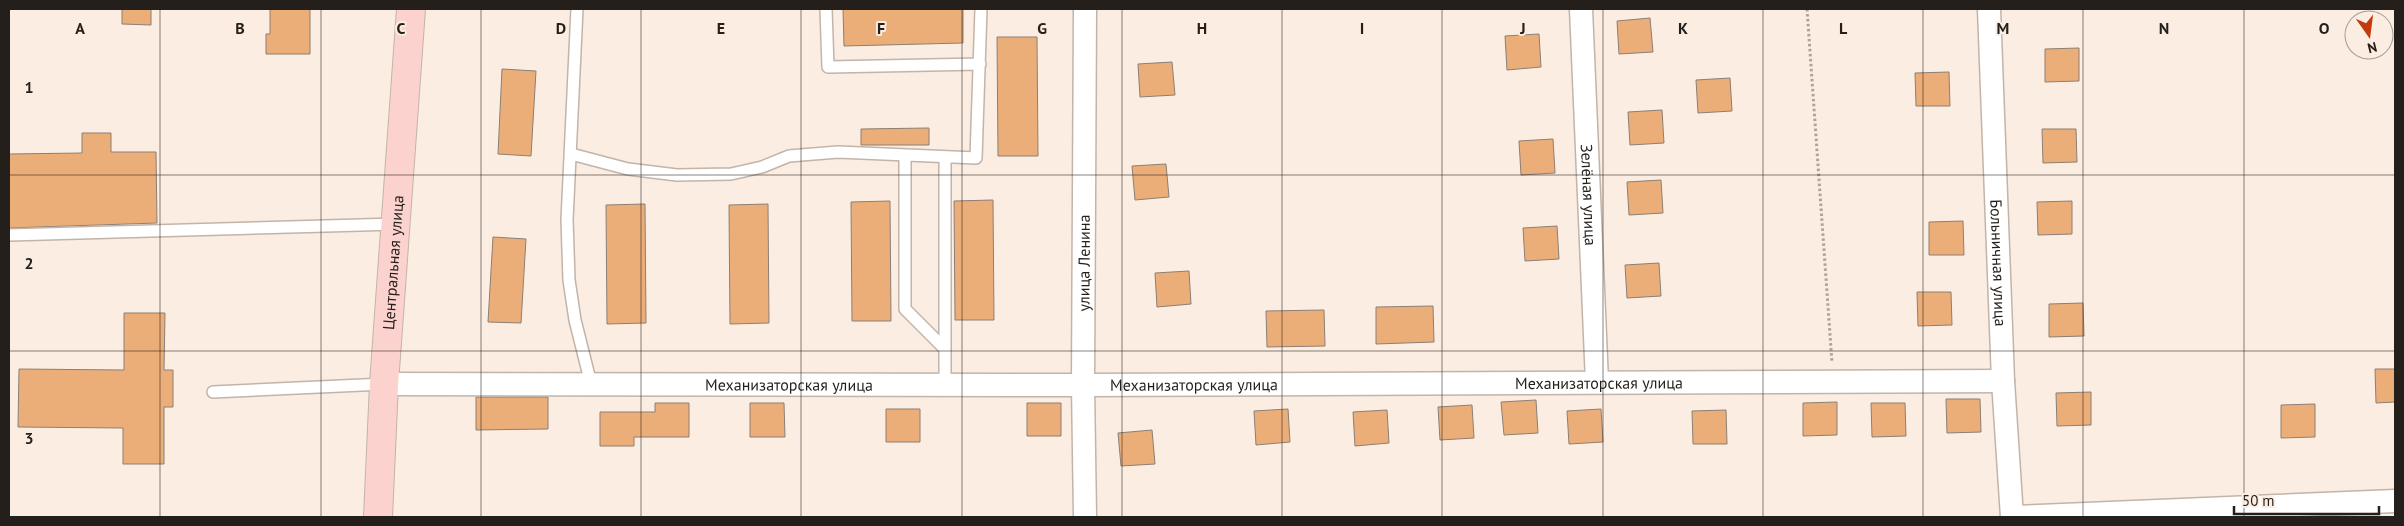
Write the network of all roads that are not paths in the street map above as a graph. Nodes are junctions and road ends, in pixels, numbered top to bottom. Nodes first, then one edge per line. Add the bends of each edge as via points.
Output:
1 (411, 9) edge
2 (578, 9) edge
3 (826, 9) edge
4 (981, 9) edge
5 (1086, 9) edge
6 (1581, 9) edge
7 (1990, 9) edge
8 (980, 64) junction
9 (570, 154) junction
10 (905, 155) junction
11 (946, 157) junction
12 (396, 224) junction
13 (9, 235) edge
14 (944, 348) junction
15 (2003, 381) junction
16 (1597, 382) junction
17 (384, 384) junction
18 (591, 384) junction
19 (944, 384) junction
20 (1084, 385) junction
21 (213, 392) dead end
22 (2395, 501) edge
23 (378, 517) edge
24 (1085, 517) edge
25 (2014, 517) edge

1 - 12 street, Центральная улица
2 - 9 lane
3 - 8 lane via 828,67
4 - 8 lane
5 - 20 street, улица Ленина
6 - 16 street, Зелёная улица
7 - 15 street, Больничная улица
8 - 11 lane via 976,158
9 - 10 lane via 628,169 677,175 731,174 762,168 799,155 838,152
9 - 18 lane via 569,280
10 - 11 lane
10 - 14 lane via 905,309
11 - 14 lane
12 - 13 lane
12 - 17 street, Центральная улица
14 - 19 lane
15 - 16 street, Механизаторская улица
15 - 25 street, Больничная улица
16 - 20 street, Механизаторская улица
17 - 18 street, Механизаторская улица
17 - 21 lane
17 - 23 street, Центральная улица
18 - 19 street, Механизаторская улица
19 - 20 street, Механизаторская улица
20 - 24 street, улица Ленина
22 - 25 street

